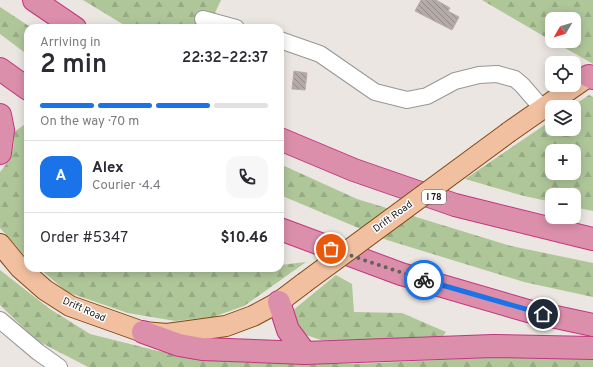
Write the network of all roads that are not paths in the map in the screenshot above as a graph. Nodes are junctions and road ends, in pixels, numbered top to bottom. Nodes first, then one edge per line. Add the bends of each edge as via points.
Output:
1 (34, 0) edge
2 (203, 19) dead end
3 (70, 24) edge
4 (221, 24) edge
5 (284, 41) edge
6 (0, 69) edge
7 (592, 75) edge
8 (24, 86) edge
9 (542, 108) junction
10 (0, 115) edge
11 (284, 141) edge
12 (0, 153) edge
13 (284, 231) edge
14 (593, 239) edge
15 (0, 244) edge
16 (24, 271) edge
17 (25, 272) edge
18 (279, 302) junction
19 (0, 320) edge
20 (593, 325) edge
21 (143, 332) junction
22 (593, 348) edge
23 (304, 353) junction
24 (59, 367) edge

1 - 3 highway
2 - 4 street
5 - 9 street via 320,54 375,92 407,100 427,96 455,81 497,74 515,79
6 - 8 highway
7 - 9 main road, Drift Road
9 - 18 main road, Drift Road, bridge
10 - 12 highway via 3,130
11 - 14 highway, I 78 via 354,170 456,205
13 - 20 highway via 400,274 528,311
15 - 16 main road, Drift Road
17 - 21 main road, Drift Road via 45,290 70,306
18 - 21 main road, Drift Road via 253,316 226,326 167,334
18 - 23 highway via 288,330
19 - 24 street
21 - 23 highway via 179,345 202,349
22 - 23 highway via 493,346

